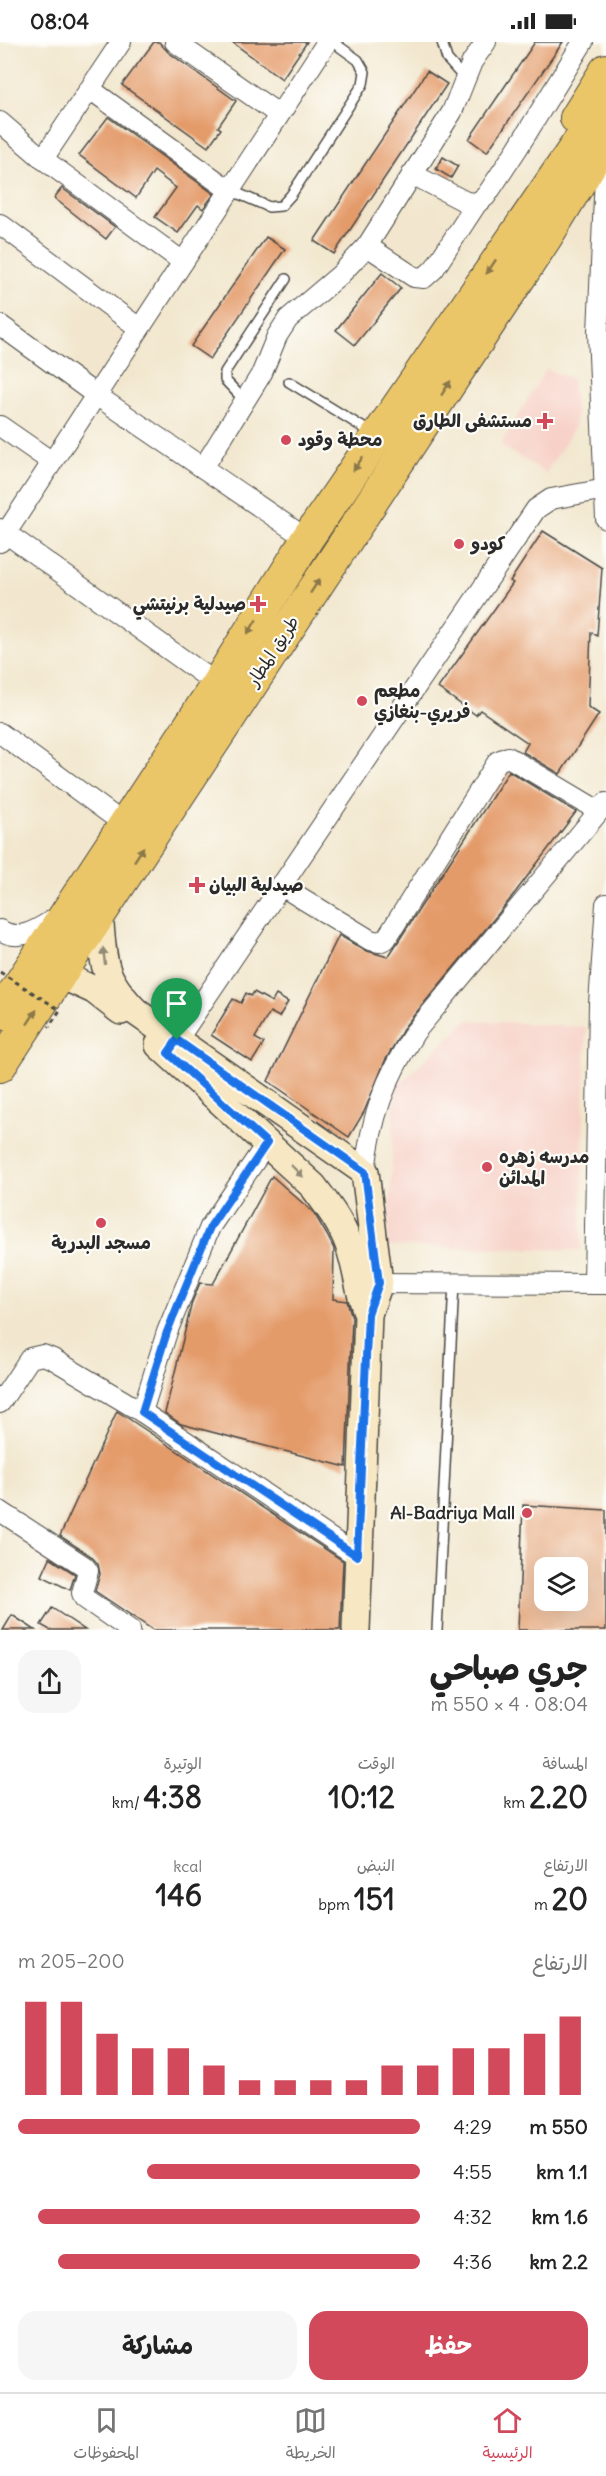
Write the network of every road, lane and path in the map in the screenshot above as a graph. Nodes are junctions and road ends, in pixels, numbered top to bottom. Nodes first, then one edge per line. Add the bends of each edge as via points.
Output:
1 (121, 42) edge
2 (175, 42) edge
3 (327, 42) edge
4 (333, 42) edge
5 (442, 42) edge
6 (486, 42) edge
7 (583, 42) edge
8 (606, 70) edge
9 (464, 78) junction
10 (90, 89) junction
11 (606, 102) edge
12 (278, 114) junction
13 (0, 122) edge
14 (606, 139) edge
15 (43, 159) junction
16 (412, 174) junction
17 (605, 174) edge
18 (229, 190) junction
19 (477, 203) junction
20 (0, 224) edge
21 (535, 227) junction
22 (367, 246) junction
23 (183, 262) junction
24 (286, 279) dead end
25 (0, 325) edge
26 (140, 328) junction
27 (602, 332) edge
28 (289, 381) dead end
29 (96, 395) junction
30 (245, 401) junction
31 (0, 426) edge
32 (376, 436) junction
33 (52, 462) junction
34 (203, 468) junction
35 (605, 489) edge
36 (606, 519) edge
37 (2, 535) edge
38 (307, 539) junction
39 (217, 684) junction
40 (0, 733) edge
41 (602, 806) edge
42 (124, 824) junction
43 (280, 885) junction
44 (606, 904) edge
45 (66, 913) junction
46 (99, 914) junction
47 (0, 930) edge
48 (0, 972) edge
49 (60, 974) junction
50 (602, 1005) edge
51 (0, 1014) edge
52 (49, 1027) dead end
53 (172, 1046) junction
54 (0, 1066) edge
55 (267, 1143) junction
56 (365, 1172) junction
57 (368, 1283) junction
58 (454, 1283) junction
59 (600, 1284) edge
60 (0, 1403) edge
61 (142, 1412) junction
62 (0, 1511) edge
63 (357, 1556) junction
64 (130, 1630) edge
65 (356, 1630) edge
66 (436, 1630) edge

1 - 10 street
2 - 12 street
3 - 12 street
4 - 18 lane via 366,72 363,84 291,195 281,206 269,207
5 - 9 lane via 447,59
6 - 9 street
7 - 19 street via 517,149 486,196
8 - 21 highway via 536,183
9 - 16 street via 452,112
10 - 15 street
10 - 18 street
11 - 21 highway
12 - 18 street
13 - 15 street
14 - 21 highway
15 - 23 street
16 - 19 street via 466,202
16 - 22 street
17 - 21 highway
17 - 27 street
18 - 23 street
19 - 22 street via 424,278 414,277
20 - 26 street
21 -> 32 highway, طريق المطار
46 -> 21 highway, طريق المطار
22 - 30 street via 288,319
23 - 26 street
24 - 30 lane via 225,372 225,380
25 - 29 street
26 - 29 street
27 - 35 street
28 - 32 lane
29 - 33 street
29 - 34 street
30 - 34 street
31 - 33 street
32 -> 38 highway, طريق المطار
33 - 37 street
34 - 38 street
35 - 36 street
35 - 43 street via 551,499 537,509
37 - 39 street
38 -> 39 highway, طريق المطار
39 - 42 highway, طريق المطار
40 - 42 street
41 - 43 street via 508,757 498,761 386,939 379,942
41 - 56 street via 415,1032 378,1101 369,1132
42 - 45 highway, طريق المطار
43 - 53 street
44 - 50 street
45 - 47 street via 21,936
45 - 51 highway, طريق المطار
46 - 49 highway, طريق المطار
53 -> 46 main road via 116,991 104,964
48 - 52 path, bridge via 60,1010
49 - 53 main road via 104,996
54 -> 49 highway, طريق المطار
50 - 59 street
53 - 55 main road
53 - 56 main road
55 -> 57 main road via 313,1186 329,1208
55 - 61 street via 210,1227 167,1332
56 - 57 main road
57 - 58 street
57 - 63 main road
58 - 59 street
58 - 66 lane
60 - 61 street via 30,1358 43,1355
61 - 63 street
62 - 64 street via 84,1566 88,1571 84,1598
63 - 65 main road

